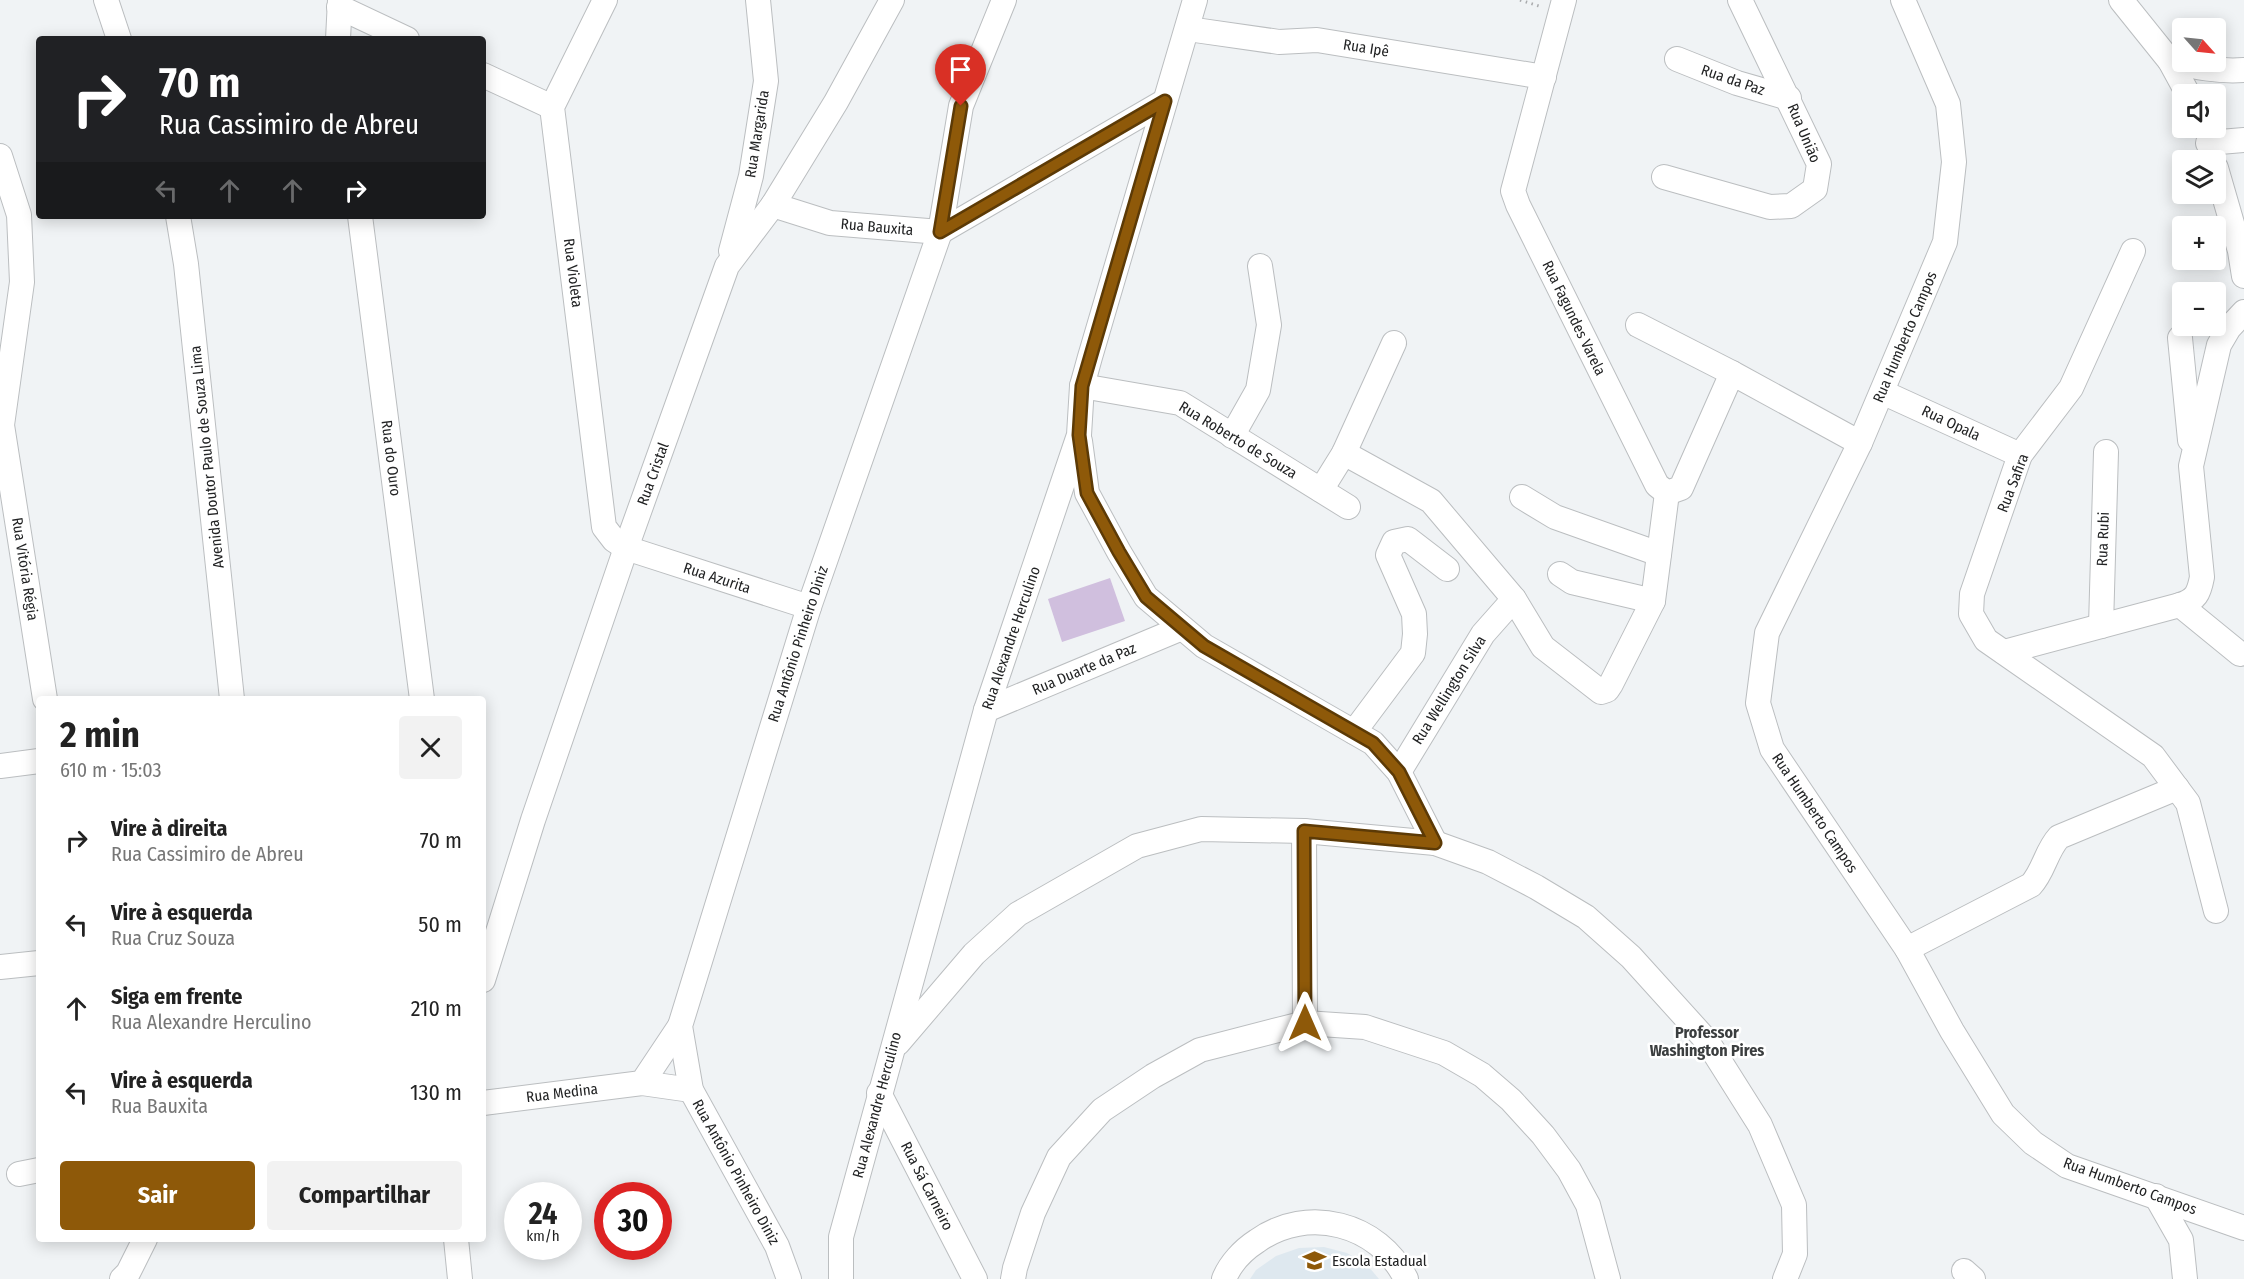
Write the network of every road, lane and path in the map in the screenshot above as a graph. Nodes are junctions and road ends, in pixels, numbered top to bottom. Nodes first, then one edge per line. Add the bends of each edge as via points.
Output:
1 (106, 0) edge
2 (605, 0) edge
3 (758, 0) edge
4 (892, 0) edge
5 (1005, 0) edge
6 (1195, 0) edge
7 (1564, 0) edge
8 (1740, 0) edge
9 (1903, 0) edge
10 (2121, 0) edge
11 (339, 3) edge
12 (1188, 29) junction
13 (118, 36) edge
14 (338, 36) edge
15 (401, 36) edge
16 (1677, 59) dead end
17 (2170, 61) junction
18 (2244, 70) edge
19 (486, 76) edge
20 (1544, 77) junction
21 (2183, 84) edge
22 (1789, 98) junction
23 (1165, 101) junction
24 (552, 107) junction
25 (2244, 140) edge
26 (2208, 144) edge
27 (0, 156) edge
28 (1664, 177) dead end
29 (2226, 203) edge
30 (772, 205) junction
31 (178, 219) edge
32 (360, 219) edge
33 (940, 232) junction
34 (2133, 251) dead end
35 (727, 266) junction
36 (1260, 266) dead end
37 (2244, 276) edge
38 (2244, 312) edge
39 (1638, 325) dead end
40 (2180, 338) dead end
41 (1394, 343) dead end
42 (1732, 373) junction
43 (1082, 386) junction
44 (1882, 392) junction
45 (1079, 435) junction
46 (1232, 436) junction
47 (1860, 443) junction
48 (2106, 452) dead end
49 (1344, 453) junction
50 (2020, 455) junction
51 (2191, 466) junction
52 (1321, 490) junction
53 (1667, 493) junction
54 (1522, 497) dead end
55 (1348, 507) dead end
56 (626, 548) junction
57 (1659, 554) junction
58 (1447, 569) dead end
59 (1560, 574) dead end
60 (1514, 599) junction
61 (1653, 601) junction
62 (2180, 605) junction
63 (808, 607) junction
64 (2101, 626) junction
65 (1182, 628) junction
66 (2004, 652) junction
67 (2240, 654) dead end
68 (45, 696) edge
69 (232, 696) edge
70 (422, 696) edge
71 (986, 710) junction
72 (1354, 732) junction
73 (36, 761) edge
74 (0, 766) edge
75 (1399, 772) junction
76 (2176, 788) junction
77 (1304, 831) junction
78 (1435, 843) junction
79 (2216, 910) dead end
80 (1907, 949) junction
81 (36, 963) edge
82 (0, 967) edge
83 (486, 970) edge
84 (1305, 1023) junction
85 (680, 1026) junction
86 (892, 1049) junction
87 (642, 1083) junction
88 (691, 1090) junction
89 (879, 1093) junction
90 (486, 1103) edge
91 (2156, 1196) junction
92 (2244, 1228) edge
93 (144, 1242) edge
94 (456, 1242) edge
95 (122, 1279) edge
96 (460, 1279) edge
97 (789, 1279) edge
98 (841, 1279) edge
99 (975, 1279) edge
100 (1013, 1279) edge
101 (1224, 1279) edge
102 (1406, 1279) edge
103 (1608, 1279) edge
104 (1785, 1279) edge
105 (2185, 1279) edge

1 - 13 street
2 - 24 street
3 - 35 street, Rua Margarida via 765,81 751,176
4 - 30 street, Rua Cristal via 836,102
5 - 33 street, Rua Antônio Pinheiro Diniz via 961,106
6 - 12 street, Rua Alexandre Herculino
7 - 20 street, Rua Fagundes Varela
8 - 22 street, Rua União
9 - 44 street, Rua Humberto Campos via 1948,104 1954,162 1945,242
10 - 17 street
11 - 14 street
11 - 15 street
12 - 20 street, Rua Ipê via 1279,42 1317,40
12 - 23 street, Rua Alexandre Herculino
16 - 22 street, Rua da Paz
17 - 18 street via 2204,69
17 - 21 street
19 - 24 street
20 - 53 street, Rua Fagundes Varela via 1513,191 1657,485
22 - 28 street, Rua União via 1820,164 1815,189 1791,206 1770,207
23 - 33 street
23 - 43 street, Rua Alexandre Herculino
24 - 56 street, Rua Violeta via 604,527
25 - 26 street
27 - 68 street, Rua Vitória Régia via 19,215 22,282 2,425
29 - 37 street
30 - 33 street, Rua Bauxita via 830,224
30 - 35 street, Rua Cristal
31 - 69 street, Avenida Doutor Paulo de Souza Lima
32 - 70 street, Rua do Ouro
33 - 63 street, Rua Antônio Pinheiro Diniz
34 - 50 street, Rua Safira via 2071,388
35 - 56 street, Rua Cristal
36 - 46 street via 1269,325 1258,390
38 - 51 street via 2219,345
39 - 42 street
40 - 51 street
41 - 49 street
42 - 47 street
42 - 53 street via 1681,488
43 - 45 street, Rua Alexandre Herculino
43 - 46 street, Rua Roberto de Souza via 1180,403
44 - 47 street, Rua Humberto Campos
44 - 50 street, Rua Opala
45 - 65 street via 1087,493 1146,597
45 - 71 street, Rua Alexandre Herculino
46 - 52 street, Rua Roberto de Souza
47 - 80 street, Rua Humberto Campos via 1767,633 1758,703 1772,749
48 - 64 street, Rua Rubi
49 - 52 street
49 - 60 street via 1431,501
50 - 66 street, Rua Safira via 1972,594 1971,614 1986,640
51 - 62 street via 2202,577 2199,592 2191,602
52 - 55 street, Rua Roberto de Souza
53 - 57 street
54 - 57 street via 1555,517
56 - 63 street, Rua Azurita
56 - 83 street, Rua Cristal
57 - 61 street
58 - 72 street via 1408,539 1394,542 1388,555 1414,614 1413,652
59 - 61 street via 1572,582
60 - 61 street via 1543,647 1601,692 1611,684
60 - 75 street, Rua Wellington Silva via 1483,634
62 - 64 street
62 - 67 street
63 - 85 street, Rua Antônio Pinheiro Diniz
64 - 66 street
65 - 71 street, Rua Duarte da Paz
65 - 72 street via 1204,646
66 - 76 street, Rua Safira via 2153,756
71 - 86 street, Rua Alexandre Herculino
72 - 75 street via 1373,743
73 - 74 street
75 - 78 street
76 - 79 street, Rua Safira via 2187,803
76 - 80 street via 2060,837 2052,844 2040,876 2031,885
77 - 78 street
77 - 84 street
77 - 86 street via 1201,829 1137,846 1018,914 974,954
78 - 104 street via 1488,862 1586,917 1631,957 1707,1041 1760,1125 1794,1205 1795,1254
80 - 91 street, Rua Humberto Campos via 2003,1114 2033,1143 2067,1166
81 - 82 street
84 - 100 street via 1200,1050 1102,1110 1059,1157 1032,1213
84 - 103 street via 1365,1027 1444,1053 1482,1075 1527,1117 1569,1170 1588,1205
85 - 87 street
85 - 88 street, Rua Antônio Pinheiro Diniz
86 - 89 street, Rua Alexandre Herculino
87 - 88 street, Rua Medina
87 - 90 street, Rua Medina
88 - 97 street, Rua Antônio Pinheiro Diniz via 777,1246
89 - 98 street, Rua Alexandre Herculino via 841,1237
89 - 99 street, Rua Sá Carneiro
91 - 92 street, Rua Humberto Campos
91 - 105 street via 2181,1240
93 - 95 street
94 - 96 street
101 - 102 street via 1245,1249 1269,1232 1297,1223 1326,1222 1354,1229 1380,1244

